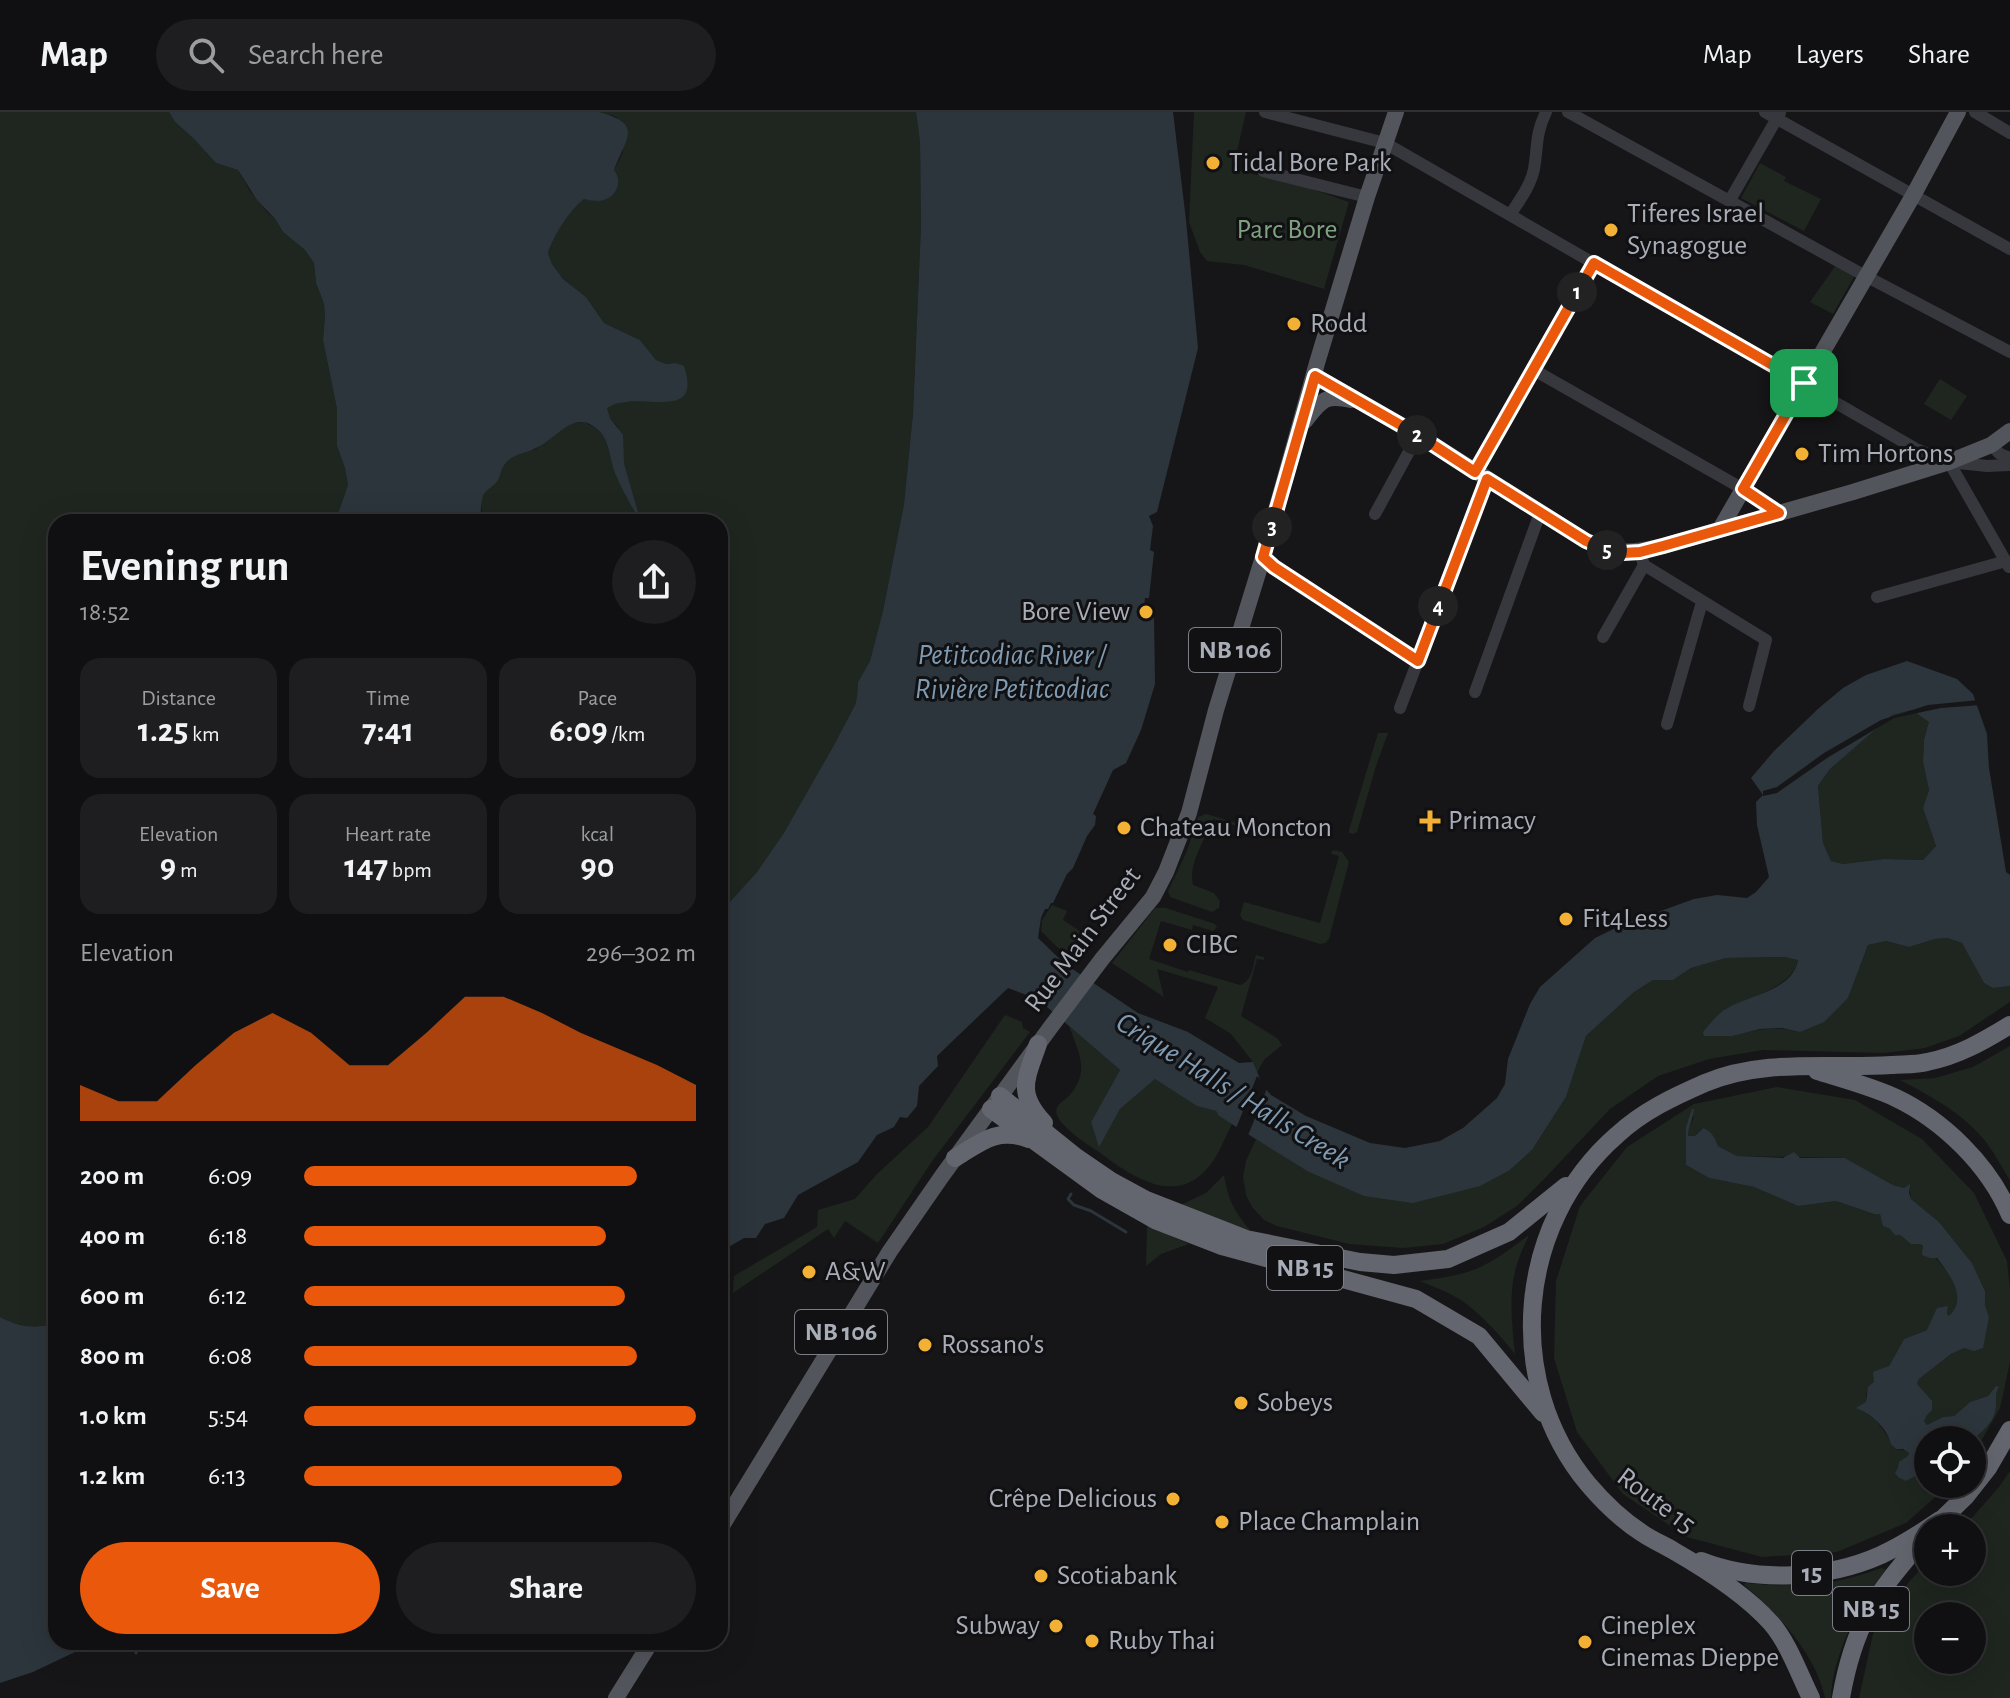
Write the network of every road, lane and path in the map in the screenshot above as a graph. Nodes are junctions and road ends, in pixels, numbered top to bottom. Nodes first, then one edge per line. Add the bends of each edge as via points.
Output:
1 (1265, 112) edge
2 (1396, 112) edge
3 (1546, 112) edge
4 (1568, 112) edge
5 (1958, 112) edge
6 (1975, 112) edge
7 (1774, 114) edge
8 (2010, 133) edge
9 (1385, 143) junction
10 (1263, 171) dead end
11 (1914, 194) junction
12 (1367, 197) junction
13 (1730, 200) junction
14 (1510, 215) junction
15 (2010, 249) edge
16 (1594, 263) junction
17 (1866, 276) junction
18 (2010, 352) edge
19 (1534, 370) junction
20 (1315, 376) junction
21 (1804, 383) junction
22 (1364, 403) junction
23 (1301, 426) junction
24 (2010, 431) edge
25 (1418, 435) junction
26 (1991, 445) junction
27 (2010, 458) edge
28 (1949, 462) junction
29 (2010, 465) edge
30 (1481, 476) junction
31 (1743, 489) junction
32 (1540, 513) junction
33 (1779, 513) junction
34 (1375, 514) dead end
35 (1720, 529) junction
36 (1263, 557) junction
37 (1642, 558) junction
38 (2008, 564) edge
39 (1877, 597) dead end
40 (1702, 602) junction
41 (1603, 637) dead end
42 (1418, 661) junction
43 (1475, 692) dead end
44 (1749, 706) dead end
45 (1400, 708) dead end
46 (1667, 724) dead end
47 (2010, 1025) edge
48 (1038, 1044) junction
49 (1799, 1066) junction
50 (996, 1102) junction
51 (1038, 1143) junction
52 (1076, 1157) junction
53 (955, 1158) junction
54 (1578, 1177) junction
55 (2010, 1215) edge
56 (1550, 1421) junction
57 (2010, 1430) edge
58 (1947, 1514) edge
59 (728, 1516) edge
60 (1914, 1538) edge
61 (1914, 1550) edge
62 (1675, 1552) junction
63 (646, 1650) edge
64 (1797, 1670) junction
65 (616, 1698) edge
66 (1804, 1698) edge
67 (1811, 1698) edge
68 (1841, 1698) edge

1 - 9 street
2 - 9 main road, NB 106
3 - 14 street via 1536,139 1534,170
4 - 13 street
5 - 11 main road
6 - 8 street
7 - 11 street
7 - 13 street
9 - 12 main road, NB 106
9 - 14 street
10 - 12 street
11 - 15 street
11 - 17 main road
12 - 20 main road, NB 106
13 - 17 street
14 - 16 street
16 - 19 street
16 - 21 street
17 - 18 street
17 - 21 main road
19 - 30 street
19 - 31 street
20 - 22 main road
20 - 23 main road, Rue Main Street / NB 106
21 - 28 street via 1916,449
21 - 31 main road
22 - 23 main road via 1334,396 1323,400
22 - 25 main road
23 - 36 main road, Rue Main Street / NB 106
24 - 26 main road
25 - 30 main road
25 - 34 street
26 - 27 street
26 - 28 main road
28 - 29 street
28 - 33 main road
28 - 38 street
30 - 32 main road
30 - 42 street
31 - 33 street
31 - 35 main road
32 - 37 main road via 1586,541
32 - 43 street
33 - 35 main road
35 - 37 main road
36 - 42 street
36 - 48 main road, Rue Main Street / NB 106 via 1189,813 1166,872 1153,897
37 - 40 street
37 - 41 street
38 - 39 street
40 - 44 street via 1766,640
40 - 46 street
42 - 45 street
47 - 49 highway, NB 15 via 1975,1047 1926,1062
48 - 50 main road, Rue Main Street / NB 106
48 - 52 highway via 1025,1083 1027,1100
49 - 54 highway, Route 15 / NB 15 via 1743,1071 1664,1101 1617,1134
49 - 55 highway via 1867,1086 1924,1114 1972,1156
50 - 51 highway, NB 15
50 - 52 highway, NB 15
50 - 53 main road, NB 106
51 - 53 highway via 1013,1133 991,1136
51 - 56 highway, NB 15 via 1102,1190 1155,1220 1222,1246 1416,1299 1479,1336
52 - 54 highway, NB 15 via 1146,1200 1246,1239 1394,1265 1448,1259 1509,1232
53 - 59 main road, NB 106 via 890,1251
54 - 56 highway, Route 15 / NB 15 via 1544,1242 1535,1278 1532,1350
56 - 62 highway, Route 15 / NB 15 via 1567,1454 1614,1511
57 - 58 highway, NB 15 via 1988,1468
60 - 62 highway, 15 via 1846,1567 1812,1573 1742,1572
61 - 68 highway, NB 15 via 1868,1614 1847,1665
62 - 64 highway, Route 15 / NB 15 via 1772,1624
63 - 65 main road
64 - 66 highway
64 - 67 highway, NB 15

